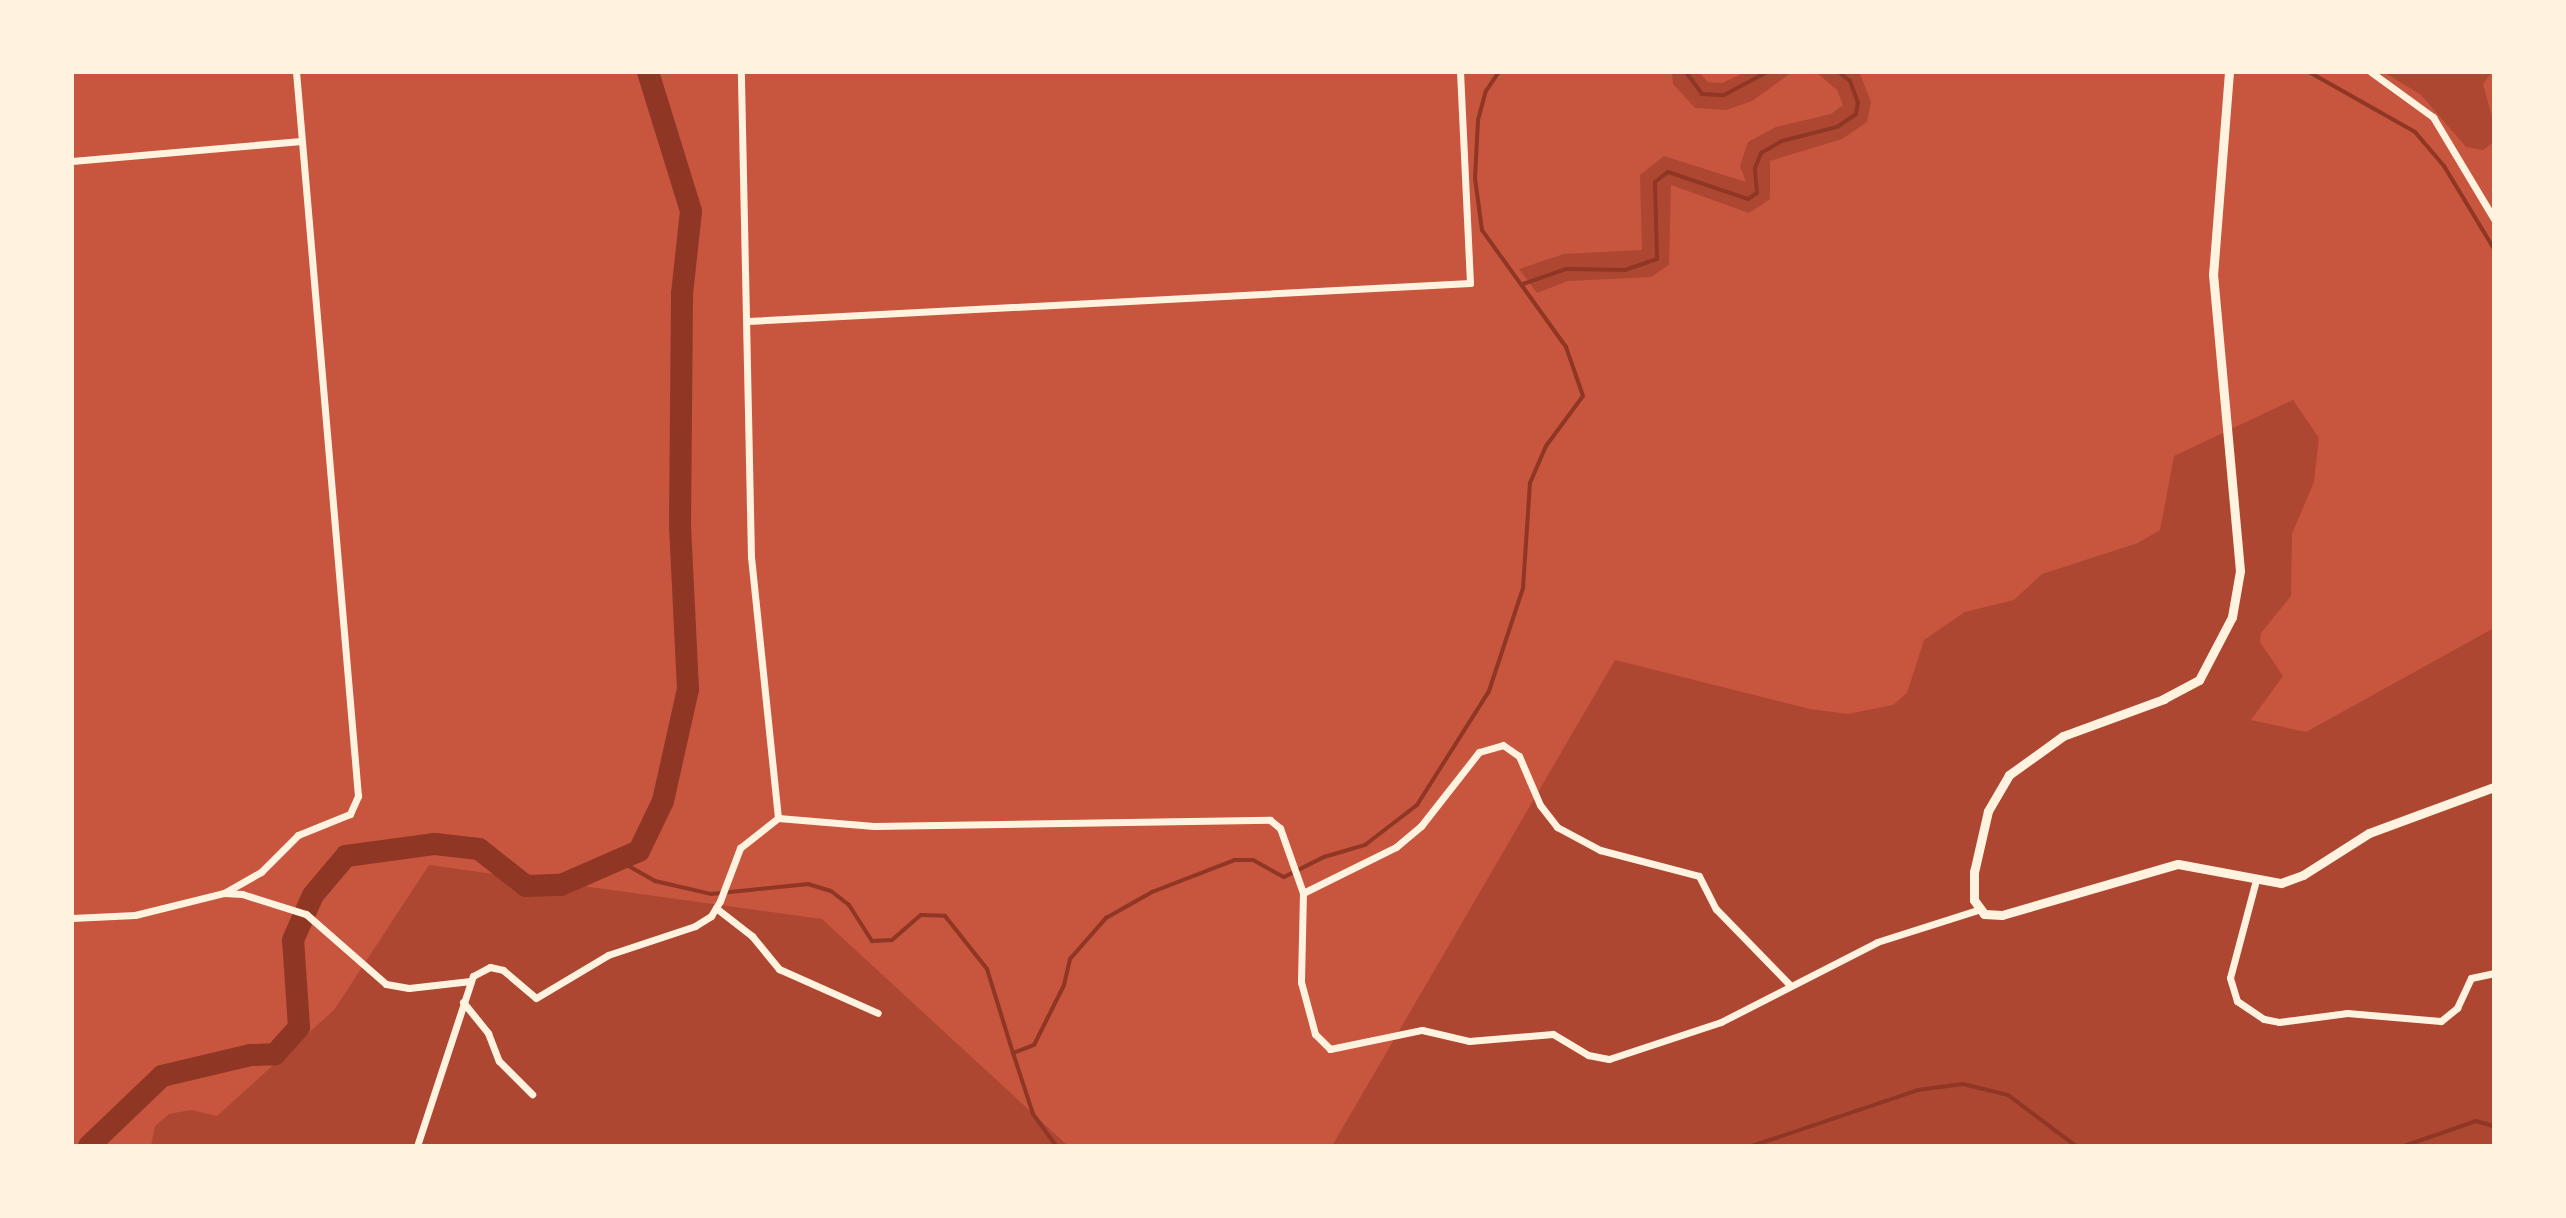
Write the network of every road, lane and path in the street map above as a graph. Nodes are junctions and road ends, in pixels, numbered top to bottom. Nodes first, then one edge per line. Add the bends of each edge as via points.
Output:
1 (296, 72) edge
2 (741, 72) edge
3 (1460, 72) edge
4 (2229, 72) edge
5 (2371, 72) edge
6 (301, 141) junction
7 (72, 161) edge
8 (2494, 219) edge
9 (748, 321) junction
10 (2494, 787) edge
11 (778, 818) junction
12 (2256, 880) junction
13 (224, 893) junction
14 (1303, 893) junction
15 (718, 905) junction
16 (1978, 910) junction
17 (72, 918) edge
18 (2494, 973) edge
19 (471, 981) junction
20 (1791, 986) junction
21 (463, 1002) junction
22 (878, 1013) dead end
23 (532, 1094) dead end
24 (417, 1146) edge

1 - 6 street
2 - 9 street
3 - 9 street via 1470,283
4 - 16 street via 2213,274 2240,559 2232,617 2199,680 2164,699 2063,736 2009,775 1988,811 1980,841 1972,887
5 - 8 street via 2433,117
6 - 7 street
6 - 13 street via 358,796 350,814 298,835 261,872
9 - 11 street via 751,557
10 - 12 street via 2369,833 2303,875 2281,883
11 - 14 street via 874,826 1270,820 1280,828
11 - 15 street via 740,848
12 - 16 street via 2178,864 2002,915
12 - 18 street via 2230,978 2237,1001 2264,1019 2279,1022 2347,1013 2441,1021 2457,1008 2471,978
13 - 17 street via 135,915
13 - 19 street via 306,914 386,984
14 - 20 street via 1301,982 1315,1034 1330,1049 1422,1030 1469,1041 1553,1034 1588,1055 1609,1059 1721,1022
14 - 20 street via 1396,847 1421,826 1479,752 1503,745 1519,756 1540,805 1557,827 1600,850 1692,871 1716,909
15 - 19 street via 695,926 608,955 536,998 503,970 482,969
15 - 22 street via 779,969
16 - 20 street via 1877,942
19 - 21 street
21 - 23 street via 488,1033 499,1061
21 - 24 street

